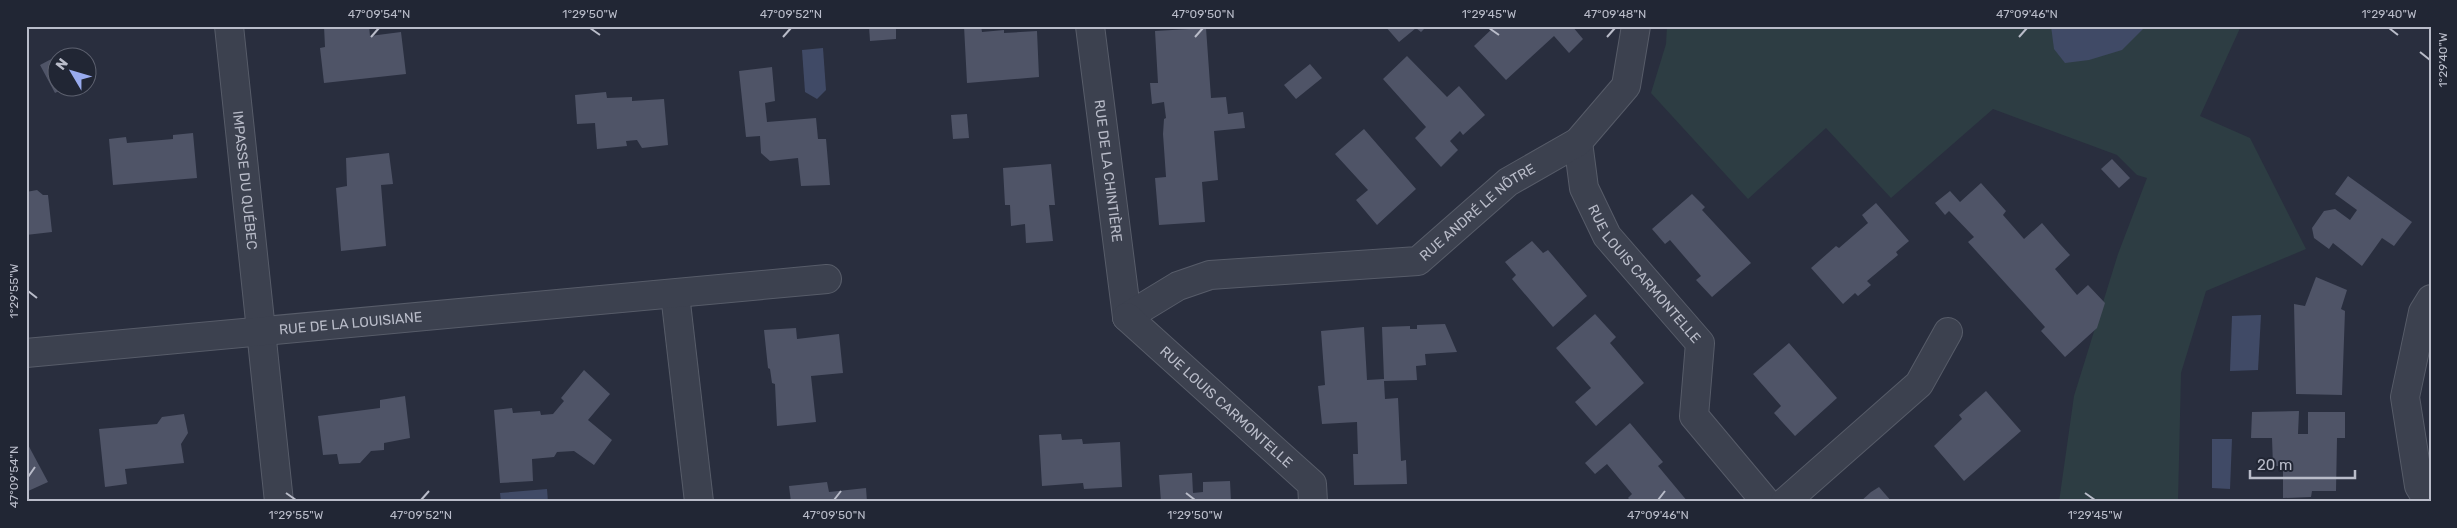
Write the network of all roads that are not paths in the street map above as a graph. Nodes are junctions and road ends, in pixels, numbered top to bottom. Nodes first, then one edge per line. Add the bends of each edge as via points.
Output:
1 (229, 26) edge
2 (1090, 26) edge
3 (1636, 26) edge
4 (1578, 142) junction
5 (827, 278) dead end
6 (674, 294) junction
7 (2431, 300) edge
8 (1127, 317) junction
9 (1948, 332) dead end
10 (262, 333) junction
11 (26, 353) edge
12 (279, 502) edge
13 (699, 502) edge
14 (1313, 502) edge
15 (1766, 502) edge
16 (1785, 502) edge
17 (2429, 502) edge

1 - 10 street, IMPASSE DU QUÉBEC
2 - 8 street, RUE DE LA CHINTIÈRE
3 - 4 street, RUE ANDRÉ LE NÔTRE via 1626,86
4 - 8 street, RUE ANDRÉ LE NÔTRE via 1508,182 1418,261 1210,275 1178,286
4 - 15 street, RUE LOUIS CARMONTELLE via 1584,188 1606,236 1700,343 1694,416
5 - 6 street, RUE DE LA LOUISIANE
6 - 10 street, RUE DE LA LOUISIANE
6 - 13 street
7 - 17 street via 2423,312 2405,397 2419,486
8 - 14 street, RUE LOUIS CARMONTELLE via 1312,484
9 - 16 street via 1919,384
10 - 11 street, RUE DE LA LOUISIANE
10 - 12 street, IMPASSE DU QUÉBEC

